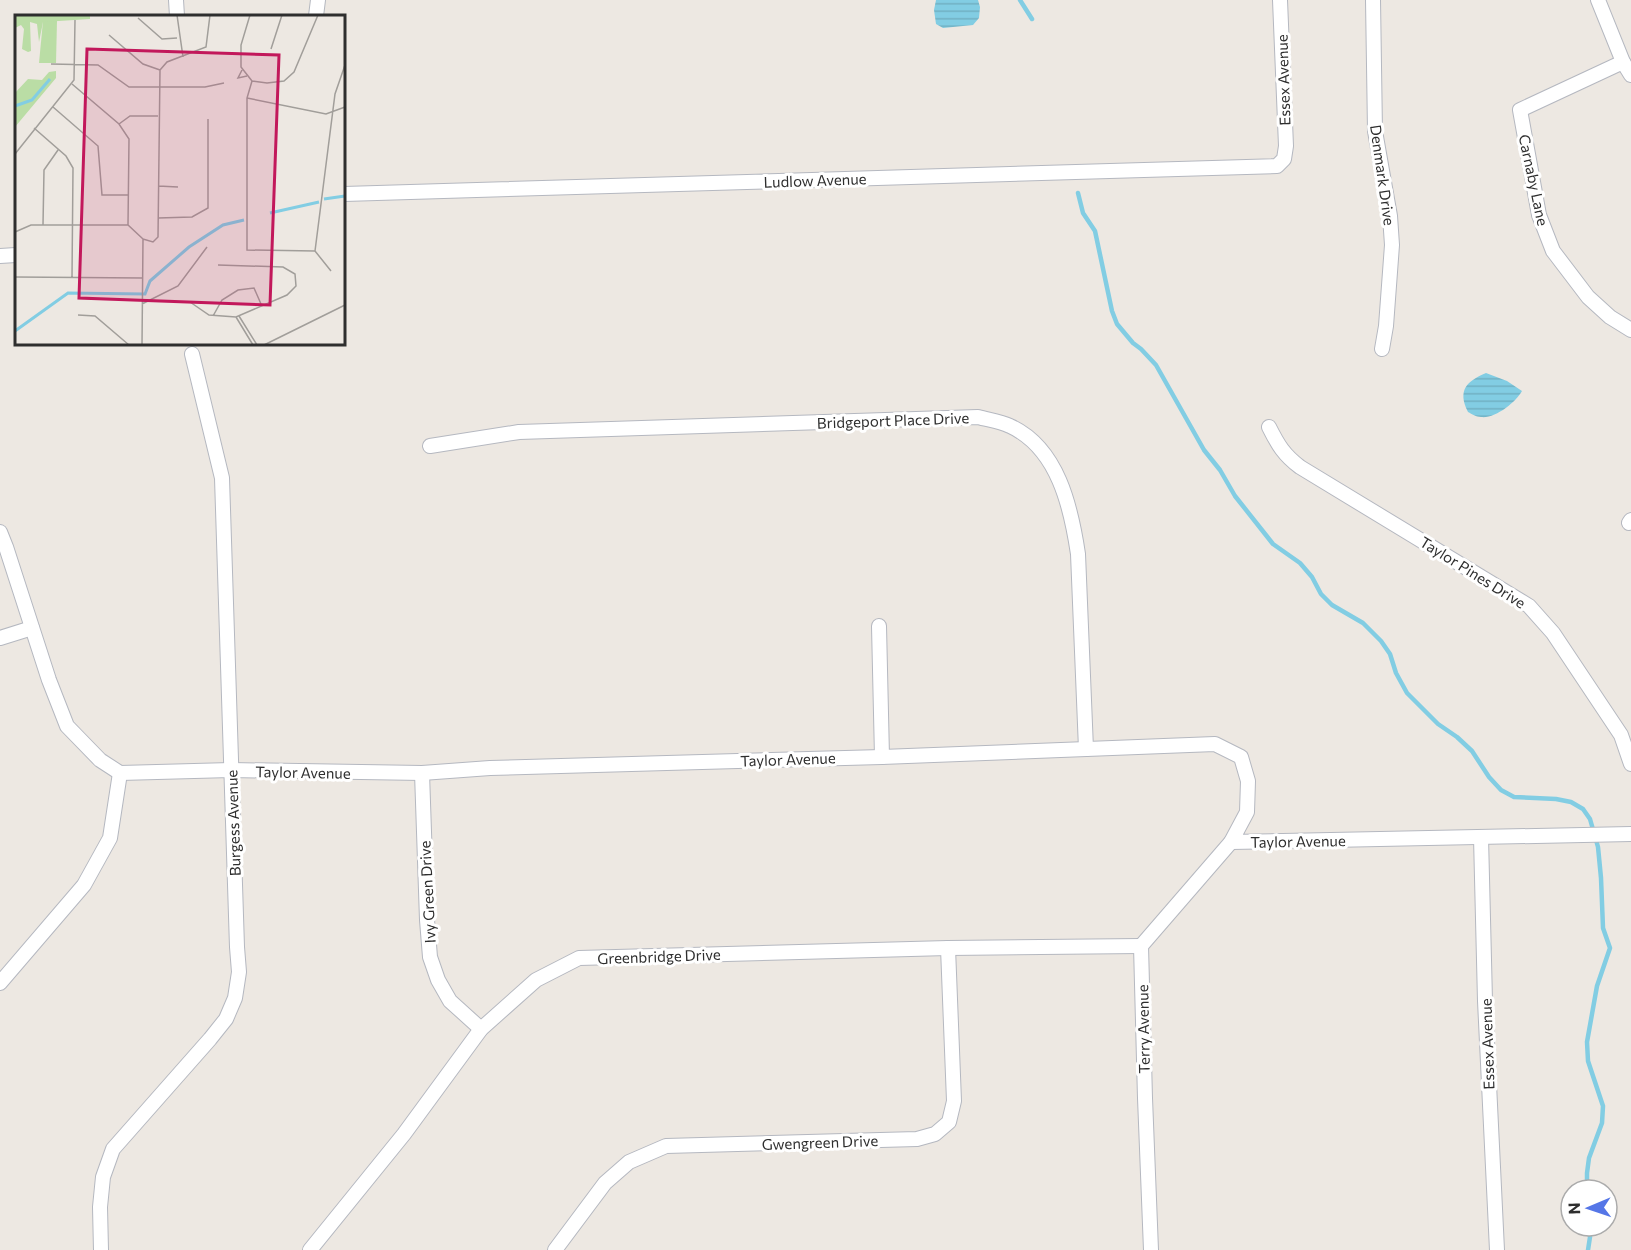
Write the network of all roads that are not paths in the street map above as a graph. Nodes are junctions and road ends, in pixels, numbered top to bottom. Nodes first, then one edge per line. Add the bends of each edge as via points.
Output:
1 (176, 0) edge
2 (318, 0) edge
3 (1280, 0) edge
4 (1372, 0) edge
5 (1598, 0) edge
6 (177, 15) edge
7 (316, 15) edge
8 (1623, 62) junction
9 (1631, 75) edge
10 (1284, 159) joint
11 (345, 194) edge
12 (15, 255) edge
13 (0, 256) edge
14 (1631, 330) edge
15 (1382, 349) dead end
16 (192, 354) dead end
17 (1269, 428) dead end
18 (430, 446) dead end
19 (0, 532) edge
20 (879, 626) dead end
21 (32, 628) junction
22 (0, 638) edge
23 (1086, 749) junction
24 (882, 757) junction
25 (1631, 764) edge
26 (231, 770) junction
27 (120, 773) junction
28 (422, 773) junction
29 (1631, 834) edge
30 (1481, 837) junction
31 (1231, 842) junction
32 (1141, 946) junction
33 (948, 948) junction
34 (0, 983) edge
35 (481, 1029) junction
36 (102, 1250) edge
37 (310, 1250) edge
38 (555, 1250) edge
39 (1151, 1250) edge
40 (1497, 1250) edge

1 - 6 street
2 - 7 street
3 - 10 street, Essex Avenue
4 - 15 street, Denmark Drive via 1375,131 1392,245
5 - 8 street
8 - 9 street
8 - 14 street, Carnaby Lane via 1520,110 1539,215 1553,250 1588,297
10 - 11 street, Ludlow Avenue via 1277,166
12 - 13 street
16 - 26 street, Burgess Avenue via 222,478
17 - 25 street, Taylor Pines Drive via 1278,446 1300,467 1529,606 1553,633 1621,735
18 - 23 street, Bridgeport Place Drive via 519,432 978,417 1011,427 1041,450 1052,466 1074,527
19 - 21 street
20 - 24 street
21 - 22 street
21 - 27 street via 67,726 100,760
23 - 24 street, Taylor Avenue
23 - 31 street, Taylor Avenue via 1215,744 1241,757 1248,781 1246,812
24 - 28 street, Taylor Avenue
26 - 27 street, Taylor Avenue
26 - 28 street, Taylor Avenue
26 - 36 street, Burgess Avenue via 239,972 235,998 226,1019 210,1040 113,1149 103,1177
27 - 34 street via 110,838 84,885
28 - 35 street, Ivy Green Drive via 430,957 450,1001
29 - 30 street, Taylor Avenue
30 - 31 street, Taylor Avenue
30 - 40 street, Essex Avenue
31 - 32 street
32 - 33 street, Greenbridge Drive
32 - 39 street, Terry Avenue
33 - 35 street, Greenbridge Drive via 579,958 536,980
33 - 38 street, Gwengreen Drive via 954,1101 949,1122 935,1134 916,1139 666,1146 629,1162 605,1183
35 - 37 street, Greenbridge Drive via 404,1134

